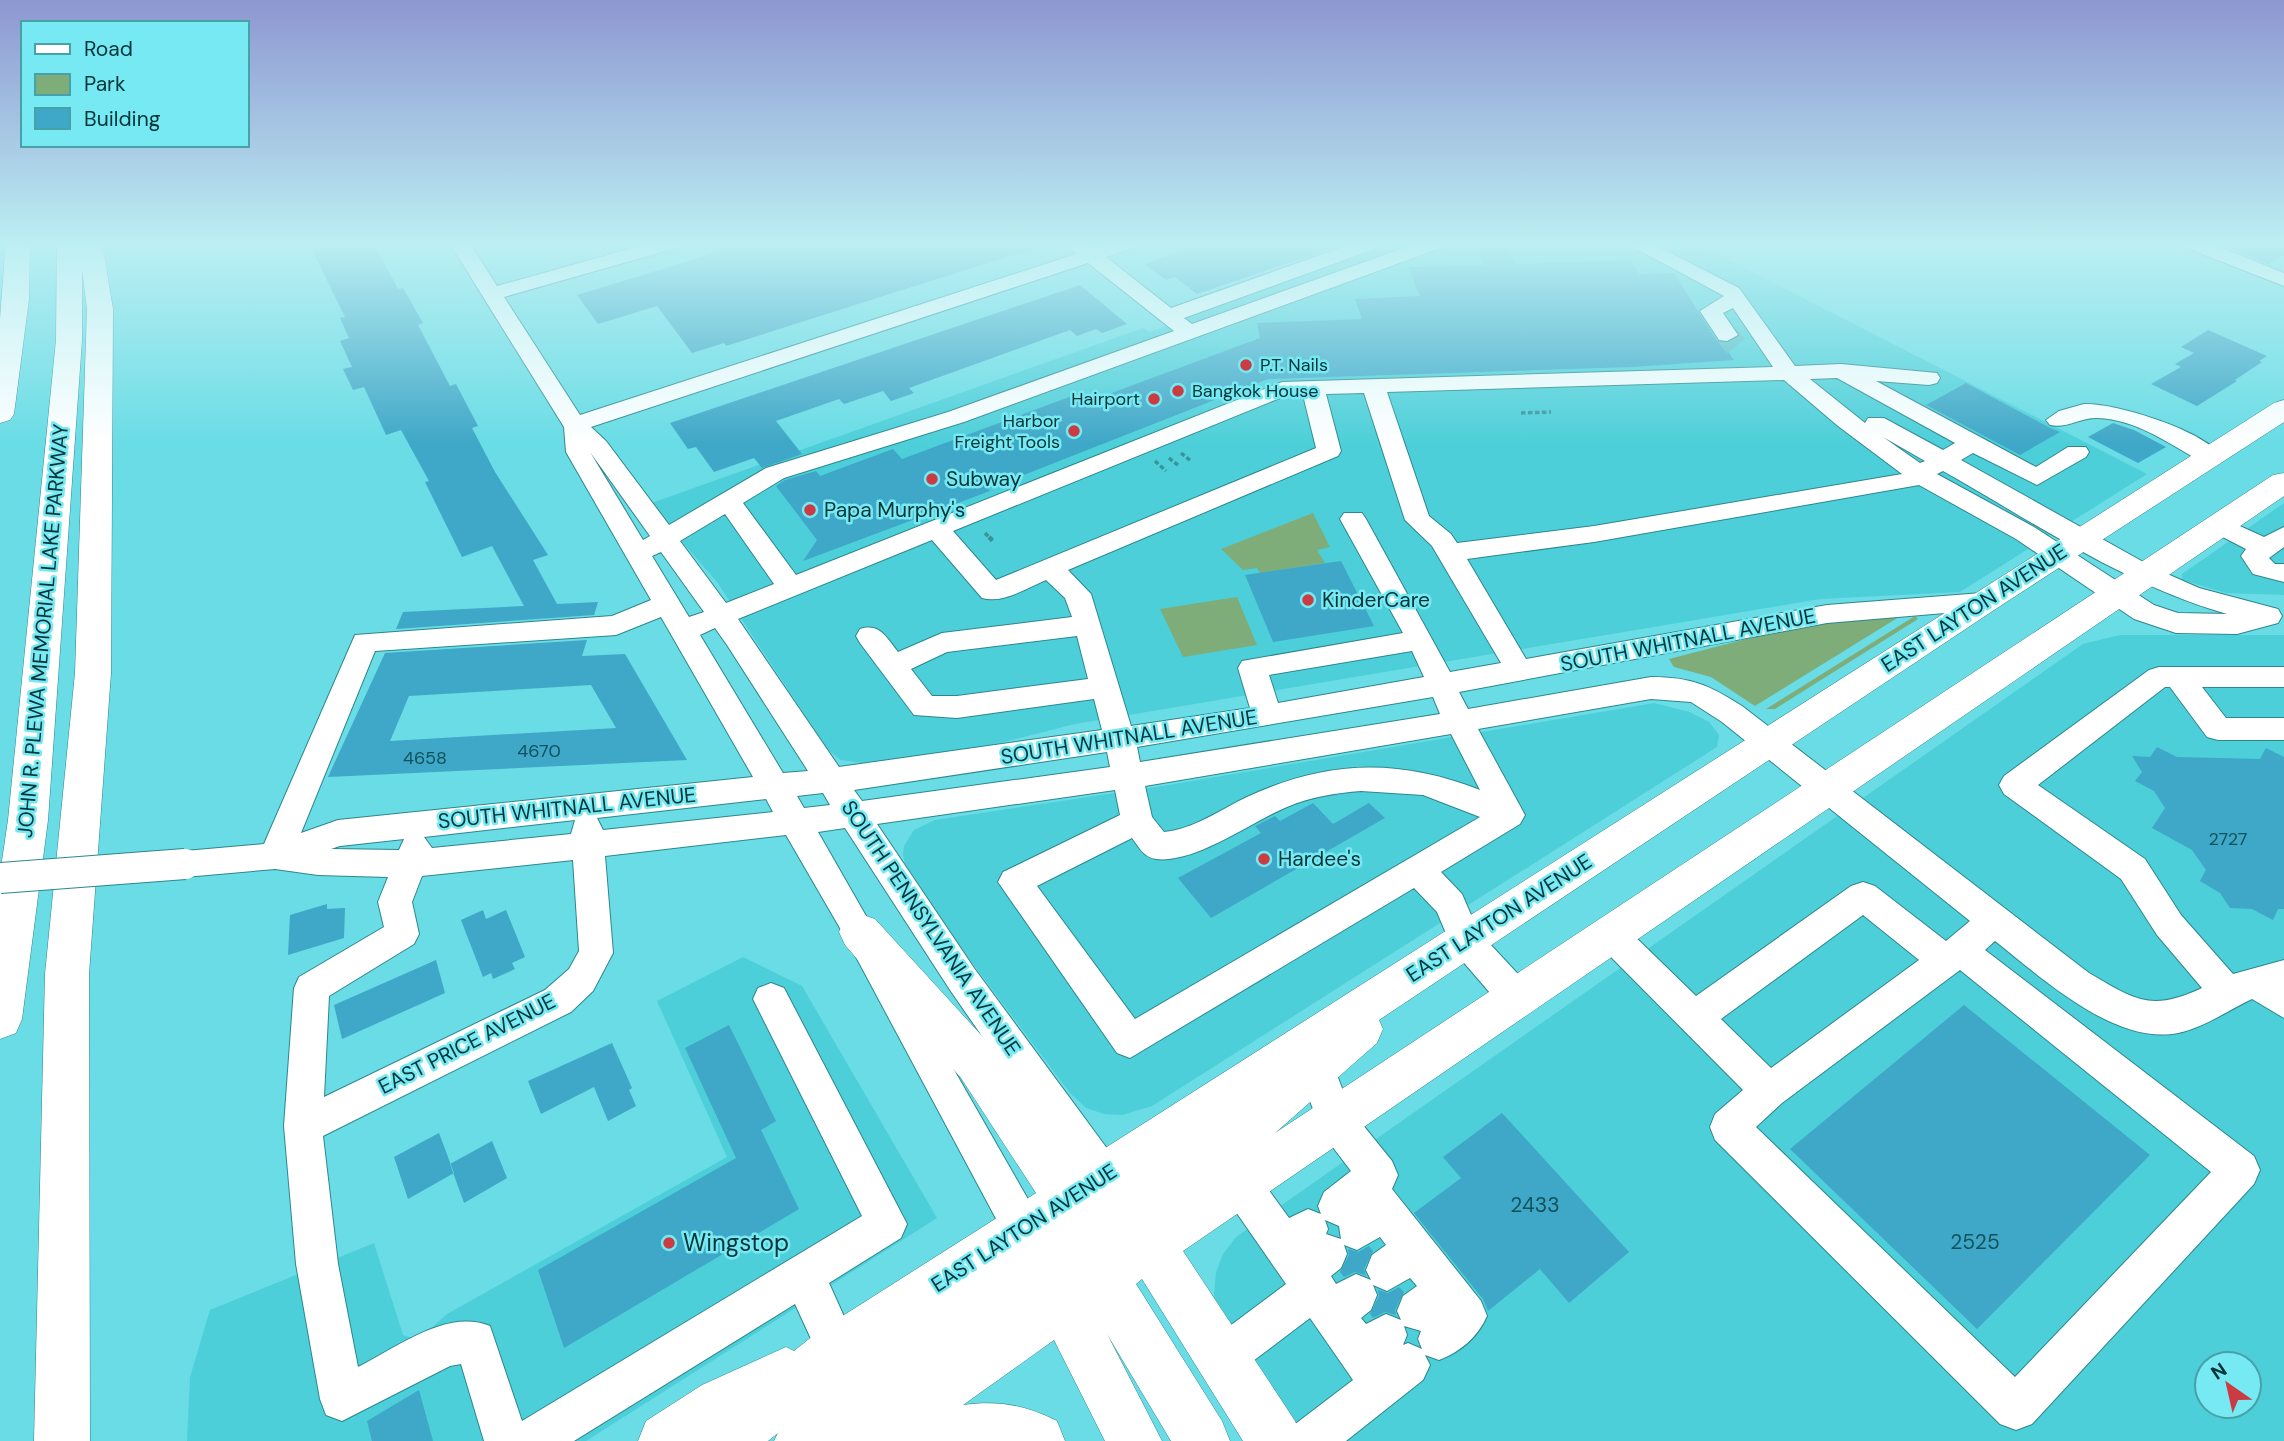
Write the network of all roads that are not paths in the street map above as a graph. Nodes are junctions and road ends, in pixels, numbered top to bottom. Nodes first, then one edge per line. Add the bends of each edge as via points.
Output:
1 (15, 309) edge
2 (69, 309) edge
3 (100, 309) edge
4 (502, 309) edge
5 (908, 309) edge
6 (1160, 309) edge
7 (1188, 309) edge
8 (1253, 309) edge
9 (1714, 309) edge
10 (1745, 309) edge
11 (1169, 316) junction
12 (1190, 332) junction
13 (1841, 371) junction
14 (1789, 373) junction
15 (1755, 375) junction
16 (1929, 379) dead end
17 (1373, 386) junction
18 (1313, 388) junction
19 (1824, 401) junction
20 (0, 414) edge
21 (2279, 417) edge
22 (2058, 420) dead end
23 (574, 425) junction
24 (1973, 443) junction
25 (2077, 453) dead end
26 (2209, 456) junction
27 (1943, 461) junction
28 (1920, 475) junction
29 (2278, 492) edge
30 (728, 500) junction
31 (1353, 519) dead end
32 (2220, 525) junction
33 (936, 528) junction
34 (665, 539) junction
35 (2274, 542) edge
36 (2068, 547) junction
37 (1450, 553) junction
38 (639, 554) junction
39 (1050, 568) junction
40 (2284, 573) edge
41 (2145, 575) junction
42 (791, 587) junction
43 (2115, 595) junction
44 (1982, 602) junction
45 (669, 603) junction
46 (720, 616) junction
47 (2276, 616) edge
48 (1088, 625) junction
49 (685, 631) junction
50 (870, 636) dead end
51 (1421, 640) junction
52 (893, 666) junction
53 (1520, 672) junction
54 (2178, 677) junction
55 (2284, 677) edge
56 (1441, 686) junction
57 (1104, 687) junction
58 (1268, 716) junction
59 (1459, 722) junction
60 (2284, 729) edge
61 (1120, 740) junction
62 (1769, 741) junction
63 (1129, 778) junction
64 (830, 780) junction
65 (775, 786) junction
66 (1826, 789) junction
67 (586, 805) junction
68 (1509, 815) junction
69 (854, 816) junction
70 (1137, 821) junction
71 (796, 822) junction
72 (426, 824) junction
73 (588, 844) junction
74 (275, 856) junction
75 (410, 862) junction
76 (1417, 869) junction
77 (0, 878) edge
78 (1995, 921) junction
79 (860, 932) joint
80 (1610, 934) junction
81 (1451, 949) junction
82 (1953, 955) junction
83 (2256, 983) edge
84 (1516, 997) junction
85 (771, 999) dead end
86 (2284, 1002) edge
87 (1695, 1017) junction
88 (0, 1020) edge
89 (1317, 1069) junction
90 (1769, 1091) junction
91 (1335, 1121) junction
92 (303, 1126) junction
93 (1241, 1185) junction
94 (1084, 1236) junction
95 (1344, 1250) junction
96 (803, 1275) junction
97 (1406, 1340) junction
98 (838, 1350) junction
99 (1222, 1358) junction
100 (62, 1441) edge
101 (506, 1441) edge
102 (532, 1441) edge
103 (666, 1441) edge
104 (724, 1441) edge
105 (802, 1441) edge
106 (868, 1441) edge
107 (923, 1441) edge
108 (1037, 1441) edge
109 (1134, 1441) edge
110 (1202, 1441) edge
111 (1275, 1441) edge
112 (1310, 1441) edge

1 - 20 main road
2 - 88 main road, JOHN R. PLEWA MEMORIAL LAKE PARKWAY via 28,820
3 - 100 main road via 94,660 67,974
4 - 23 street, SOUTH PENNSYLVANIA AVENUE
5 - 23 street
6 - 11 street
7 - 11 street
8 - 12 street
9 - 15 street
10 - 14 street
11 - 12 street
12 - 30 street via 956,416 775,473
13 - 14 street
13 - 16 street
13 - 24 street
14 - 15 street
14 - 19 street
15 - 17 street
17 - 18 street
17 - 37 street via 1418,520
18 - 33 street via 1282,389
18 - 39 street via 1329,451
19 - 27 street via 1883,426
19 - 28 street
21 - 26 main road, EAST LAYTON AVENUE
22 - 26 street via 2085,411 2108,412
23 - 34 street, SOUTH PENNSYLVANIA AVENUE via 598,446
23 - 38 street, SOUTH PENNSYLVANIA AVENUE via 578,452
24 - 25 street via 2037,477
24 - 27 street
26 - 36 main road, EAST LAYTON AVENUE
27 - 28 street
27 - 36 street
28 - 36 street via 2025,533
28 - 37 street via 1594,534
29 - 32 main road, EAST LAYTON AVENUE
30 - 34 street
30 - 42 street
31 - 51 street
32 - 35 street
32 - 41 main road, EAST LAYTON AVENUE
33 - 39 street via 992,592
33 - 42 street
34 - 38 street
34 - 46 street, SOUTH PENNSYLVANIA AVENUE
35 - 40 street via 2255,556 2267,573
36 - 41 street
36 - 43 street
36 - 44 main road, EAST LAYTON AVENUE
37 - 53 street
38 - 45 street, SOUTH PENNSYLVANIA AVENUE
39 - 48 street via 1077,594
41 - 43 main road, EAST LAYTON AVENUE
41 - 47 street via 2189,594
42 - 46 street
43 - 47 street via 2176,623 2237,624
43 - 66 main road, EAST LAYTON AVENUE
44 - 53 street, SOUTH WHITNALL AVENUE via 1827,614
44 - 62 main road, EAST LAYTON AVENUE
45 - 49 street, SOUTH PENNSYLVANIA AVENUE
45 - 74 street via 616,625 365,642
46 - 49 street
46 - 64 street, SOUTH PENNSYLVANIA AVENUE
48 - 52 street via 942,643
48 - 57 street
49 - 65 street, SOUTH PENNSYLVANIA AVENUE
50 - 52 street
51 - 56 street
51 - 58 street via 1252,668
52 - 57 street via 924,706 957,707
53 - 56 street, SOUTH WHITNALL AVENUE
54 - 55 street
54 - 60 street via 2218,729
54 - 83 street via 2158,677 2015,785 2133,869 2169,925
56 - 58 street, SOUTH WHITNALL AVENUE
56 - 59 street
57 - 61 street
58 - 61 street, SOUTH WHITNALL AVENUE
59 - 62 street, SOUTH WHITNALL AVENUE via 1651,688 1681,688 1701,694
59 - 63 street, SOUTH WHITNALL AVENUE
59 - 68 street
61 - 63 street
61 - 64 street, SOUTH WHITNALL AVENUE
62 - 66 street, SOUTH WHITNALL AVENUE
62 - 81 main road, EAST LAYTON AVENUE
63 - 69 street, SOUTH WHITNALL AVENUE
63 - 70 street
64 - 65 street, SOUTH WHITNALL AVENUE
64 - 69 street, SOUTH PENNSYLVANIA AVENUE
65 - 67 street, SOUTH WHITNALL AVENUE
65 - 71 street, SOUTH PENNSYLVANIA AVENUE
66 - 78 street, SOUTH WHITNALL AVENUE
66 - 80 main road, EAST LAYTON AVENUE
67 - 72 street, SOUTH WHITNALL AVENUE
67 - 73 street, EAST PRICE AVENUE
68 - 70 street via 1425,783 1389,778 1349,780 1301,791 1263,804 1178,846 1156,846
68 - 76 street
69 - 71 street, SOUTH WHITNALL AVENUE
69 - 94 street, SOUTH PENNSYLVANIA AVENUE via 962,978
70 - 76 street via 1015,882 1130,1041
71 - 73 street, SOUTH WHITNALL AVENUE
71 - 79 street, SOUTH PENNSYLVANIA AVENUE
72 - 74 street, SOUTH WHITNALL AVENUE via 338,834
72 - 75 street
73 - 75 street, SOUTH WHITNALL AVENUE
73 - 92 street, EAST PRICE AVENUE via 596,953 581,980 558,1001
74 - 75 street, SOUTH WHITNALL AVENUE via 322,864
74 - 77 street, SOUTH WHITNALL AVENUE, bridge
75 - 92 street via 395,902 402,934 312,988
76 - 81 street via 1450,904
78 - 82 street
78 - 83 street, SOUTH WHITNALL AVENUE via 2077,984 2112,1005 2147,1018 2178,1017
79 - 94 main road via 977,1063 1053,1177
80 - 84 main road, EAST LAYTON AVENUE
80 - 87 street
81 - 84 street
81 - 89 main road
81 - 94 main road, EAST LAYTON AVENUE
82 - 87 street via 1863,896
82 - 90 street
82 - 90 street via 2240,1170 2016,1408 1729,1127
83 - 86 street
84 - 91 main road, EAST LAYTON AVENUE
85 - 96 street via 887,1224
87 - 90 street
89 - 91 street
89 - 94 main road via 1240,1133
91 - 93 main road, EAST LAYTON AVENUE
91 - 95 street via 1378,1175
92 - 101 street via 317,1264 342,1399 446,1345 475,1341
93 - 94 main road, EAST LAYTON AVENUE
93 - 95 street
94 - 98 main road, EAST LAYTON AVENUE
94 - 99 main road, SOUTH PENNSYLVANIA AVENUE
94 - 105 main road
94 - 106 main road, EAST LAYTON AVENUE via 987,1354
94 - 109 main road, SOUTH PENNSYLVANIA AVENUE
94 - 110 main road
95 - 97 street
95 - 97 street
95 - 99 street
96 - 98 street
96 - 102 street
97 - 112 street
98 - 103 main road via 721,1404
98 - 104 main road, EAST LAYTON AVENUE
99 - 111 main road, SOUTH PENNSYLVANIA AVENUE
107 - 108 main road via 961,1432 1024,1432

